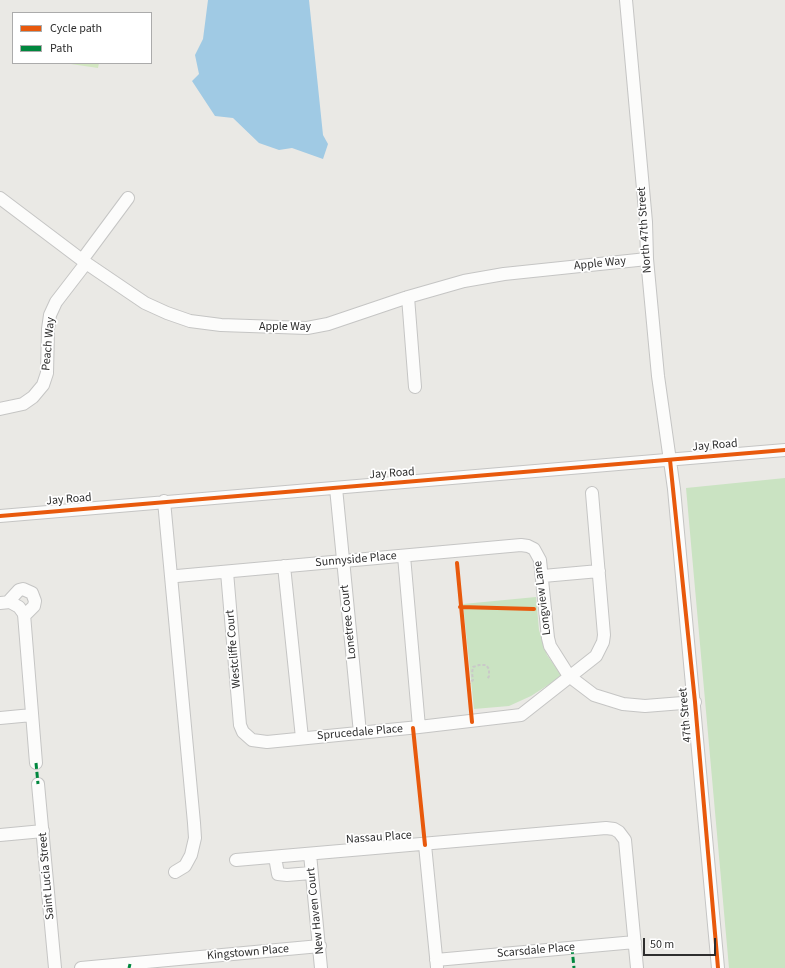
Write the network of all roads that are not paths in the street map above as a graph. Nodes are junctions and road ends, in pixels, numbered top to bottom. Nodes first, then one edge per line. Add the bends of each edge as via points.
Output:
1 (626, 0) edge
2 (0, 198) edge
3 (128, 198) dead end
4 (647, 259) junction
5 (84, 261) junction
6 (408, 297) junction
7 (415, 387) dead end
8 (0, 410) edge
9 (785, 450) edge
10 (670, 460) junction
11 (336, 488) junction
12 (592, 493) dead end
13 (164, 501) junction
14 (0, 516) edge
15 (534, 549) joint
16 (404, 556) junction
17 (343, 562) junction
18 (284, 566) junction
19 (599, 571) junction
20 (227, 572) junction
21 (177, 576) dead end
22 (543, 576) junction
23 (6, 602) edge
24 (24, 616) junction
25 (569, 676) junction
26 (695, 702) junction
27 (32, 715) junction
28 (0, 718) edge
29 (240, 725) joint
30 (419, 728) junction
31 (360, 733) junction
32 (302, 738) junction
33 (36, 763) dead end
34 (38, 784) dead end
35 (43, 832) junction
36 (0, 835) edge
37 (425, 845) junction
38 (310, 854) junction
39 (275, 857) junction
40 (236, 860) dead end
41 (176, 872) dead end
42 (311, 873) junction
43 (635, 942) junction
44 (320, 946) junction
45 (202, 962) edge
46 (437, 964) edge
47 (55, 968) edge
48 (81, 968) edge
49 (321, 968) edge
50 (637, 968) edge
51 (718, 968) edge

1 - 4 street, North 47th Street
2 - 5 street, Apple Way
3 - 5 street, Peach Way
4 - 6 street, Apple Way via 504,274 464,281
4 - 10 street, North 47th Street via 658,376
5 - 6 street, Apple Way via 145,303 190,321 221,325 307,328 328,324
5 - 8 street, Peach Way via 50,315 47,373 43,385 23,404
6 - 7 street
9 - 10 street, Jay Road
10 - 11 street, Jay Road
10 - 26 street, 47th Street
11 - 13 street, Jay Road
11 - 17 street, Lonetree Court
12 - 19 street, Sprucedale Place
13 - 14 street, Jay Road
13 - 41 street via 194,823 191,855 185,866
15 - 16 street, Sunnyside Place via 521,545
15 - 22 street, Longview Lane via 540,560
16 - 17 street, Sunnyside Place
16 - 30 street
17 - 18 street, Sunnyside Place
17 - 31 street, Lonetree Court
18 - 20 street, Sunnyside Place
18 - 32 street
19 - 22 street
19 - 25 street, Sprucedale Place via 603,642 596,656
20 - 21 street, Sunnyside Place
20 - 29 street, Westcliffe Court
22 - 25 street, Longview Lane via 548,638 554,653
23 - 24 street via 19,607
23 - 24 street via 19,590 32,593 34,606
24 - 27 street
25 - 26 street, Longview Lane via 594,695 623,704 644,706
25 - 30 street, Sprucedale Place via 521,715
26 - 51 street, 47th Street
27 - 28 street
27 - 33 street
29 - 32 street, Sprucedale Place via 247,736 258,742
30 - 31 street, Sprucedale Place
31 - 32 street, Sprucedale Place
34 - 35 street, Saint Lucia Street
35 - 36 street
35 - 47 street, Saint Lucia Street
37 - 38 street, Nassau Place
37 - 43 street, Nassau Place via 606,828 618,832 625,840
37 - 46 street
38 - 39 street, Nassau Place
38 - 42 street, New Haven Court
39 - 40 street, Nassau Place
39 - 42 street via 278,874
42 - 44 street, New Haven Court
43 - 46 street, Scarsdale Place
43 - 50 street
44 - 45 street, Kingstown Place
44 - 49 street, New Haven Court
45 - 48 street, Kingstown Place

